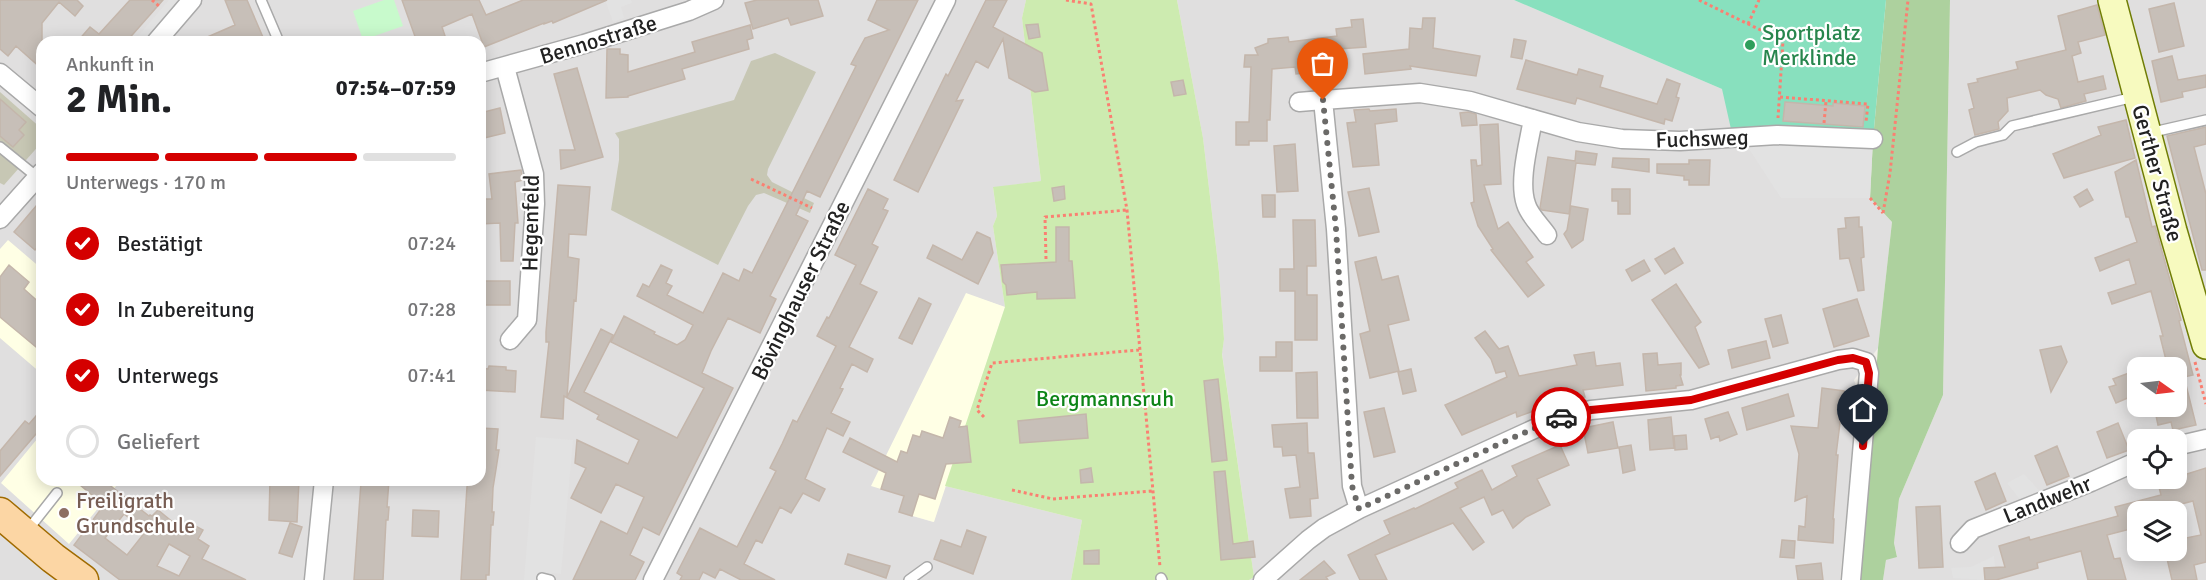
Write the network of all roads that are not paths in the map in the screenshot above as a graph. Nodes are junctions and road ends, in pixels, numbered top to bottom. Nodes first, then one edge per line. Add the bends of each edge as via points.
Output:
1 (192, 0) edge
2 (261, 0) edge
3 (946, 0) edge
4 (2112, 0) edge
5 (710, 1) edge
6 (161, 36) edge
7 (276, 36) edge
8 (505, 67) junction
9 (486, 72) edge
10 (0, 73) edge
11 (2137, 96) junction
12 (1323, 100) junction
13 (1299, 102) dead end
14 (36, 103) edge
15 (1533, 120) junction
16 (2206, 120) edge
17 (1870, 132) road end
18 (2146, 133) junction
19 (0, 147) edge
20 (1957, 152) dead end
21 (36, 171) edge
22 (36, 178) edge
23 (0, 219) edge
24 (1547, 236) dead end
25 (510, 340) dead end
26 (2206, 345) edge
27 (2206, 439) edge
28 (2187, 443) edge
29 (2127, 466) edge
30 (323, 486) edge
31 (57, 493) dead end
32 (1359, 509) junction
33 (0, 513) edge
34 (25, 534) junction
35 (1960, 543) dead end
36 (927, 567) dead end
37 (83, 580) edge
38 (314, 580) edge
39 (653, 580) edge
40 (909, 580) edge
41 (1263, 580) edge
42 (1851, 580) edge

1 - 6 street
2 - 7 lane
3 - 39 street, Bövinghauser Straße
4 - 11 street, Gerther Straße
5 - 8 street, Bennostraße via 689,11
8 - 9 street, Bennostraße
8 - 25 street, Hegenfeld via 534,174 535,204 527,320
10 - 14 street
11 - 18 street, Gerther Straße
11 - 20 lane via 2012,126 2003,135
12 - 13 street, Fuchsweg
12 - 15 street, Fuchsweg via 1420,93 1470,100
12 - 32 street via 1336,229 1352,486
15 - 17 street, Fuchsweg via 1622,139 1680,141
15 - 24 street via 1525,165 1526,205
16 - 18 lane
18 - 26 street, Gerther Straße
19 - 21 lane
22 - 23 street
27 - 28 street
29 - 35 street, Landwehr via 1973,529
30 - 38 street
31 - 34 lane
32 - 41 street via 1324,528
32 - 42 street via 1556,419 1591,410 1691,400 1853,358 1866,362 1869,389
33 - 34 main road
34 - 37 main road
36 - 40 lane

